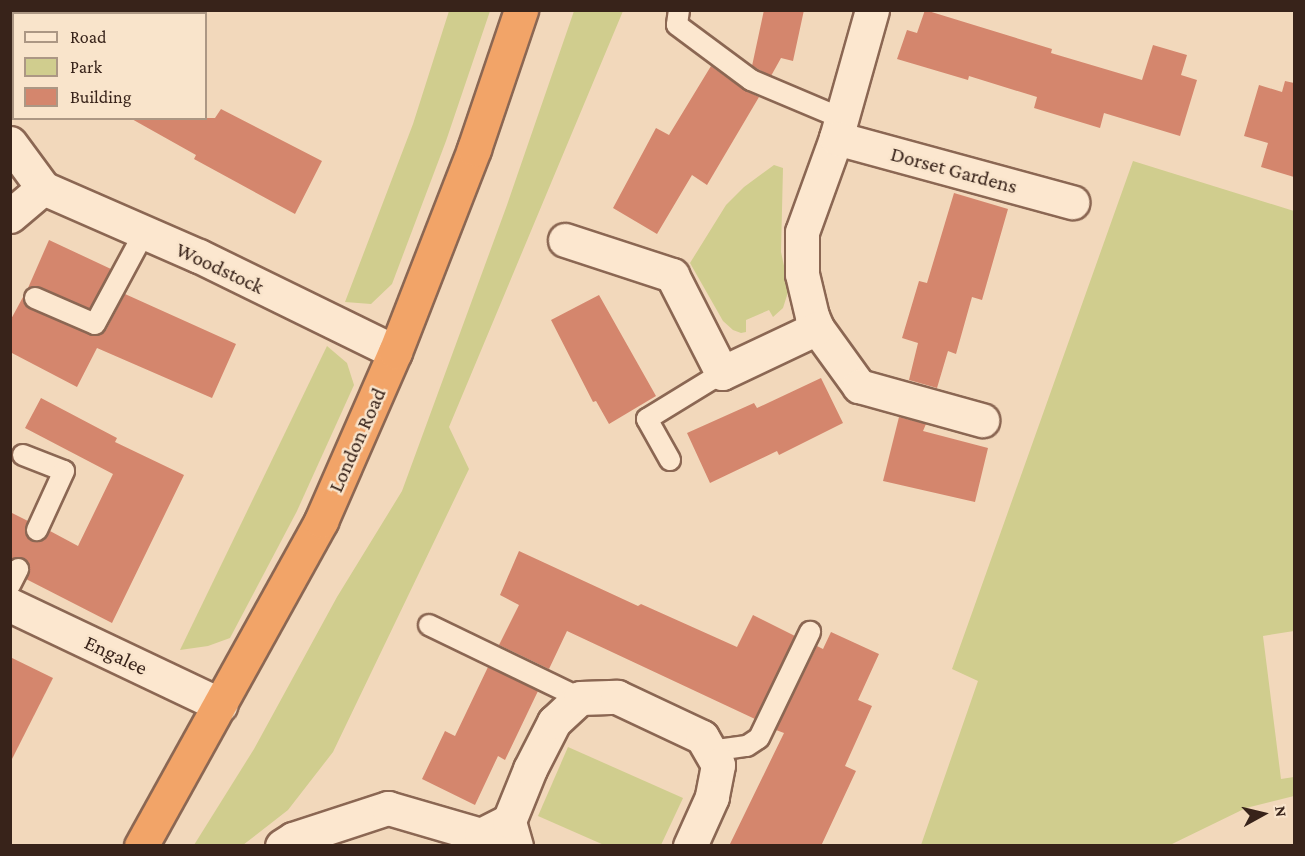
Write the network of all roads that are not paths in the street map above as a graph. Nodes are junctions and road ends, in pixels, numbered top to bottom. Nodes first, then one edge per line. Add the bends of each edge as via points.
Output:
1 (521, 10) edge
2 (679, 10) edge
3 (872, 10) edge
4 (838, 128) junction
5 (10, 143) edge
6 (43, 188) junction
7 (1072, 202) dead end
8 (10, 216) edge
9 (144, 232) junction
10 (565, 240) dead end
11 (35, 298) dead end
12 (817, 328) junction
13 (395, 352) junction
14 (722, 374) junction
15 (982, 420) dead end
16 (24, 455) dead end
17 (670, 460) dead end
18 (38, 530) dead end
19 (10, 605) edge
20 (429, 625) dead end
21 (810, 632) dead end
22 (580, 698) junction
23 (221, 705) junction
24 (710, 751) junction
25 (513, 833) edge
26 (141, 846) edge
27 (282, 846) edge
28 (690, 846) edge

1 - 13 highway, London Road via 474,149
2 - 4 lane via 677,25 752,80
3 - 4 street
4 - 7 street, Dorset Gardens
4 - 12 street via 802,232 802,274
5 - 6 street
6 - 8 street
6 - 9 street, Woodstock
9 - 11 lane via 95,324
9 - 13 street, Woodstock
10 - 14 street via 672,275
12 - 14 street
12 - 15 street via 859,386
13 - 23 highway, London Road via 321,520
14 - 17 lane via 647,419
16 - 18 lane via 64,471
19 - 23 street, Engalee
20 - 22 lane
21 - 24 lane via 759,738 747,746
22 - 24 street via 617,697 702,736
22 - 25 street via 554,722 530,769
23 - 26 highway, London Road
24 - 28 street via 718,765 712,797
25 - 27 street via 481,835 388,808

